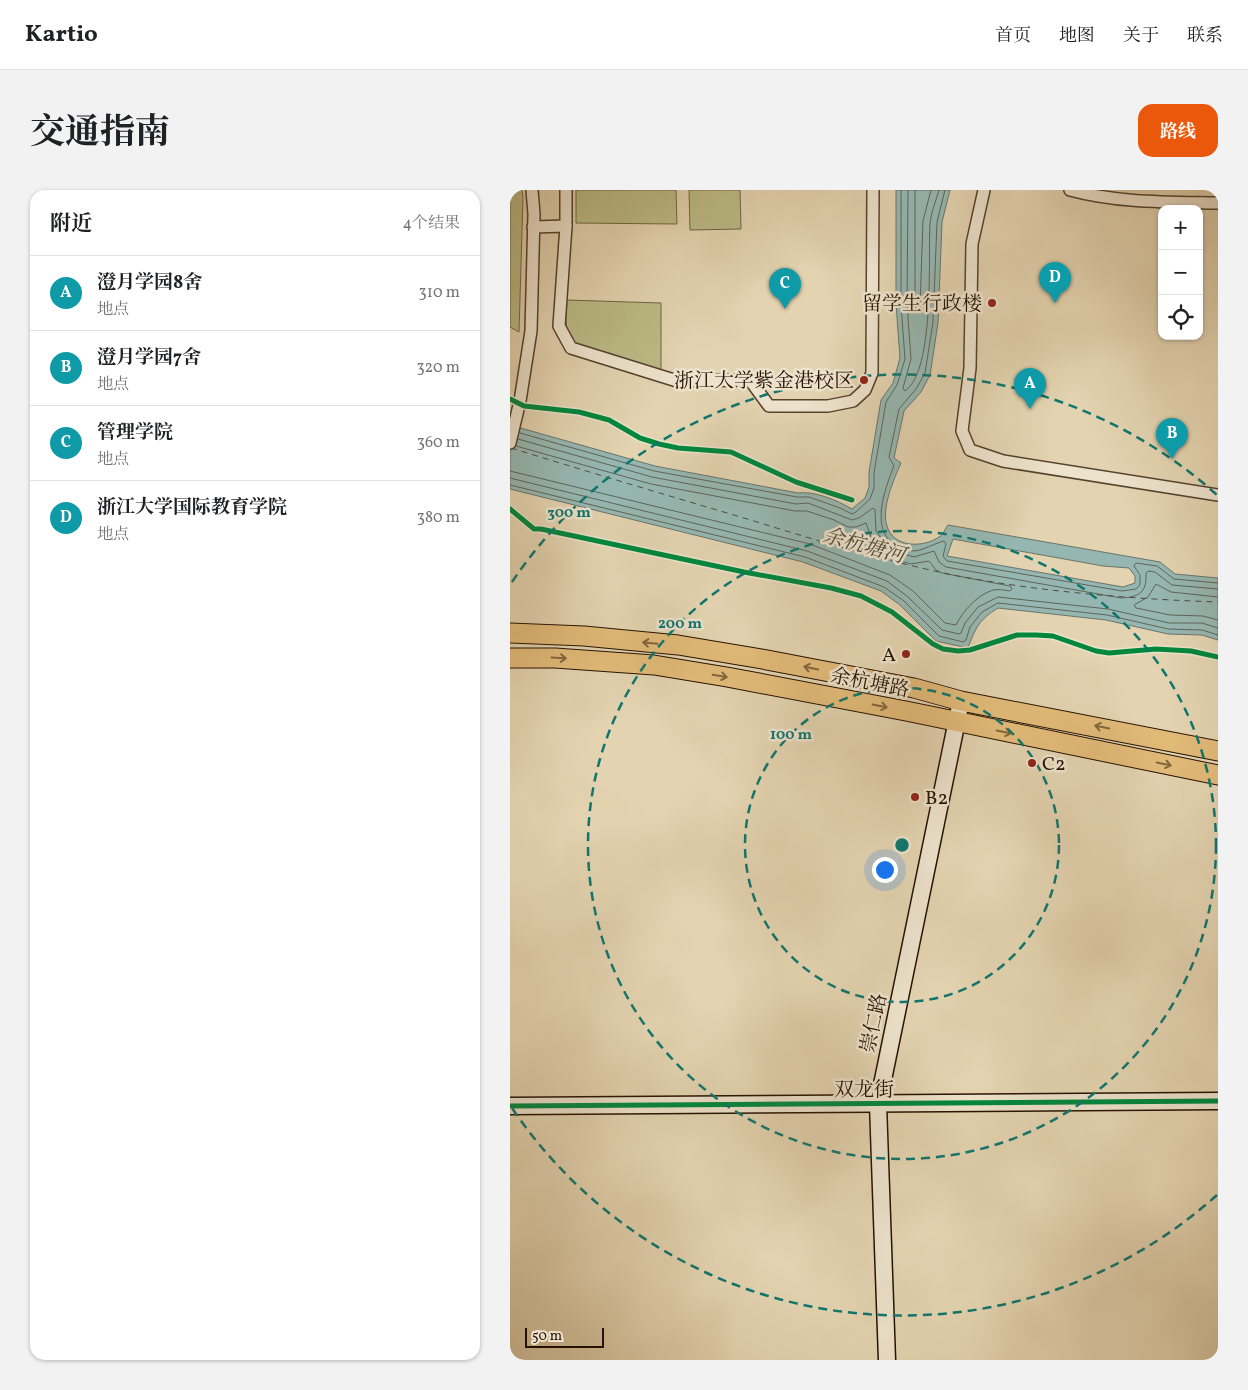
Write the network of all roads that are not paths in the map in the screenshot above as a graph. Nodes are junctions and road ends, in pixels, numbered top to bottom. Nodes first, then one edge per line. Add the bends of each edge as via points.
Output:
1 (532, 190) edge
2 (566, 190) edge
3 (873, 190) edge
4 (984, 190) edge
5 (1070, 190) edge
6 (1218, 203) edge
7 (566, 226) junction
8 (534, 227) junction
9 (510, 443) edge
10 (1218, 495) edge
11 (510, 633) edge
12 (510, 658) edge
13 (961, 700) junction
14 (957, 723) junction
15 (1218, 751) edge
16 (1218, 775) edge
17 (1218, 1101) edge
18 (878, 1104) junction
19 (510, 1106) edge
20 (887, 1360) edge

1 - 8 street
2 - 7 street
3 - 7 street via 872,373 866,390 853,401 828,406 769,406 750,380 677,381 571,348 559,326
4 - 10 street via 972,244 970,368 962,431 970,450 1003,461
5 - 6 street via 1146,202
7 - 8 street
8 - 9 street via 532,331
13 -> 11 main road, 余杭塘路 via 678,645
12 -> 14 main road, 余杭塘路 via 654,665
13 - 14 street, 崇仁路
15 -> 13 main road, 余杭塘路
14 -> 16 main road, 余杭塘路
14 - 18 street, 崇仁路
17 - 18 street, 双龙街
18 - 19 street, 双龙街
18 - 20 street, 崇仁路

